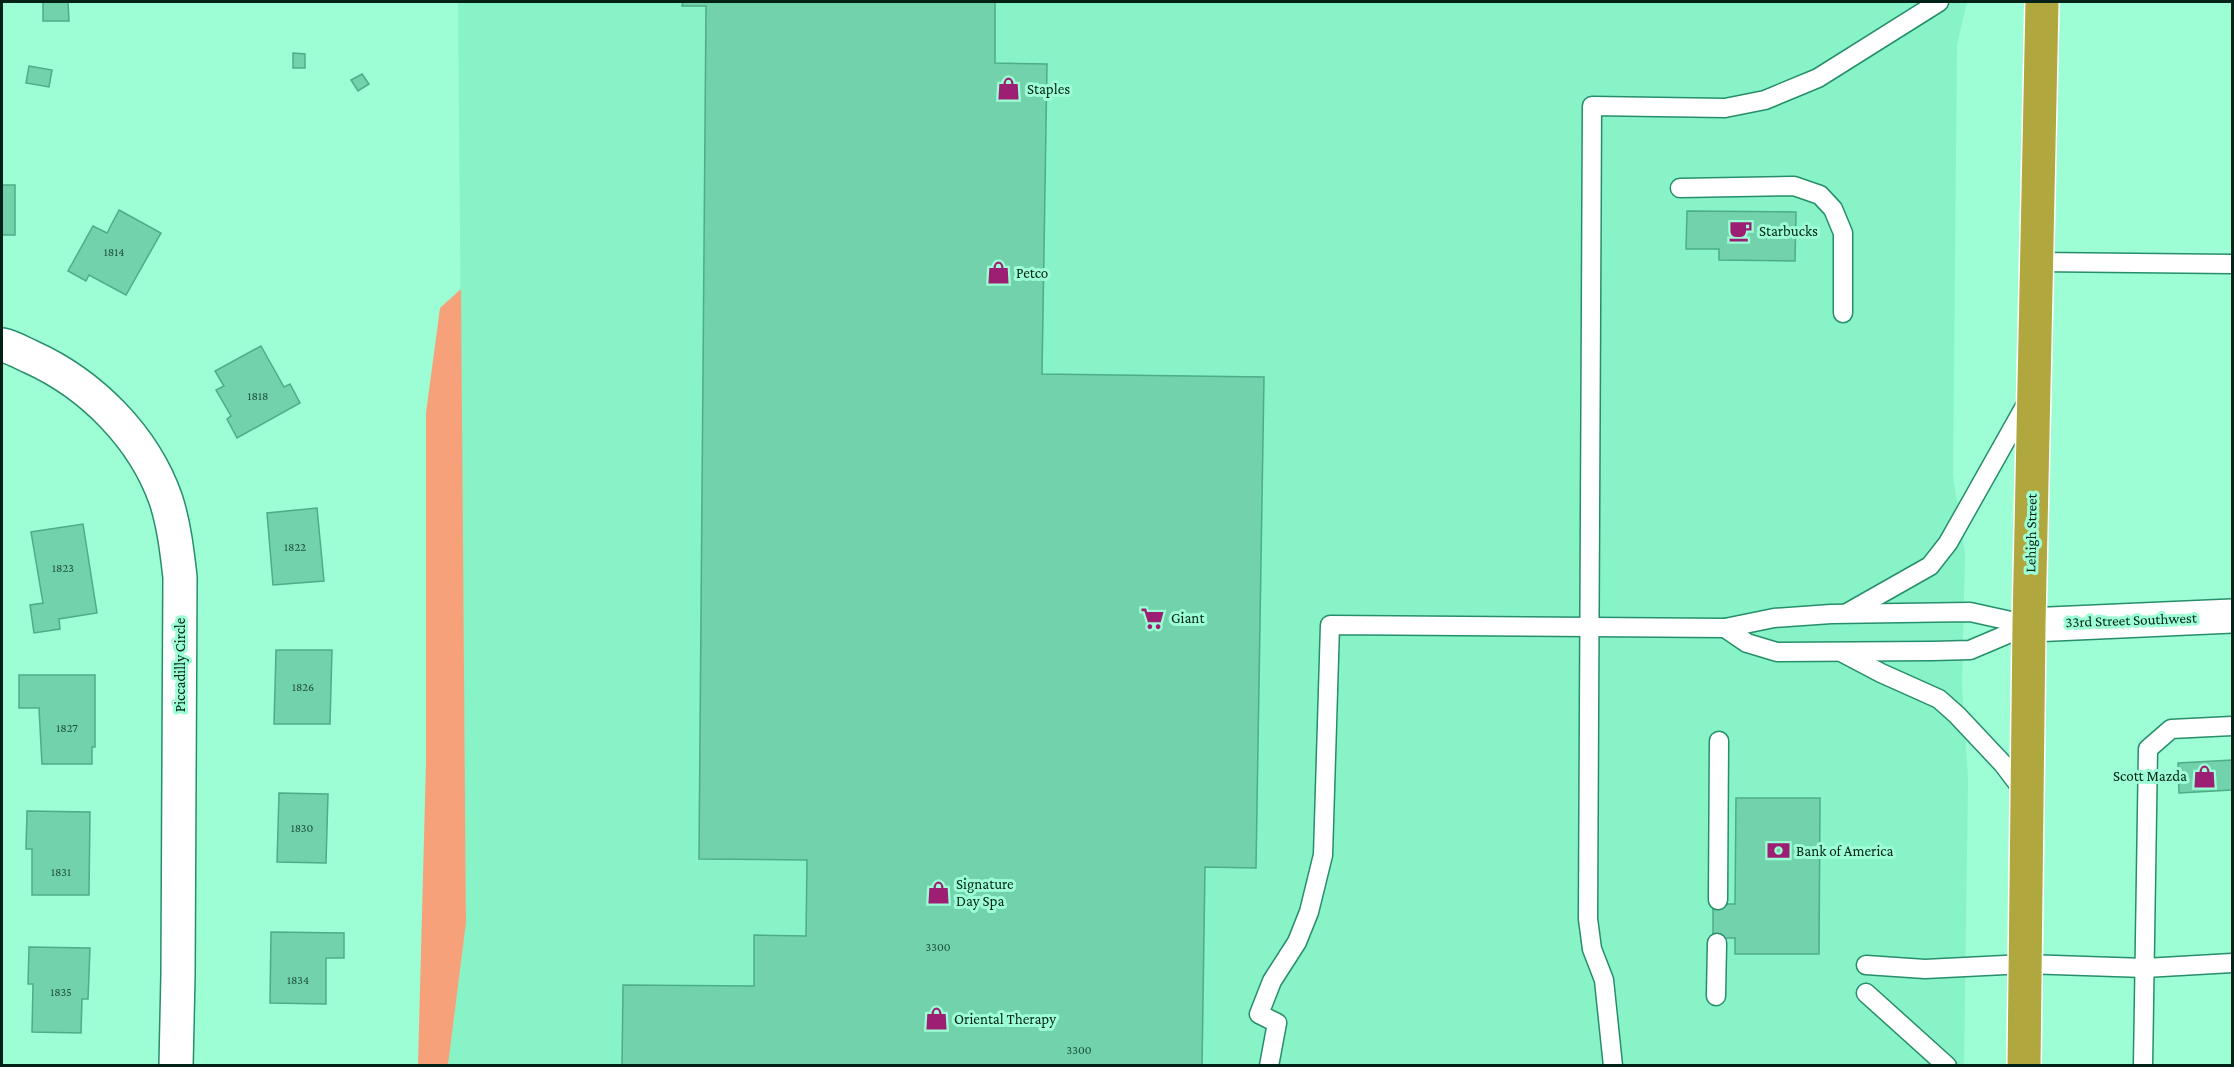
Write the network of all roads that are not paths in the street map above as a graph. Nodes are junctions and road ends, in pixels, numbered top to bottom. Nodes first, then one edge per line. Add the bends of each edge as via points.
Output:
1 (1939, 2) edge
2 (2042, 2) edge
3 (1680, 188) dead end
4 (2037, 262) junction
5 (2232, 264) edge
6 (1843, 313) dead end
7 (2, 345) edge
8 (2034, 392) junction
9 (1845, 614) junction
10 (2232, 616) edge
11 (2029, 625) junction
12 (1590, 626) junction
13 (1725, 628) junction
14 (1842, 652) junction
15 (2232, 726) edge
16 (1719, 741) dead end
17 (2027, 796) junction
18 (1718, 900) dead end
19 (1717, 943) dead end
20 (2232, 963) edge
21 (2025, 964) junction
22 (1866, 965) dead end
23 (2145, 968) junction
24 (1866, 993) dead end
25 (1716, 996) dead end
26 (176, 1065) edge
27 (1269, 1065) edge
28 (1613, 1065) edge
29 (1947, 1065) edge
30 (2024, 1065) edge
31 (2143, 1065) edge

1 - 12 lane via 1818,78 1765,100 1725,108 1592,106
2 - 4 highway, Lehigh Street
3 - 6 lane via 1794,186 1820,195 1833,209 1843,233
4 - 5 lane
4 - 8 highway, Lehigh Street
7 - 26 street, Piccadilly Circle via 55,368 90,393 122,424 147,460 165,499 176,542 180,600
8 - 9 lane via 1948,543 1930,566
8 - 11 highway, Lehigh Street
9 - 11 lane via 1970,612
9 - 13 lane via 1774,618
10 - 11 street, 33rd Street Southwest
11 - 14 lane via 1970,650
11 - 17 highway, Lehigh Street
12 - 13 lane
12 - 27 lane via 1330,625 1323,855 1297,942 1272,981 1259,1014 1276,1023
12 - 28 lane via 1588,929 1604,980
13 - 14 lane via 1747,643 1777,652
14 - 17 lane via 1939,699 2003,764
15 - 23 lane via 2171,729 2148,749
16 - 18 lane
17 - 21 highway, Lehigh Street
19 - 25 lane
20 - 23 lane
21 - 22 lane via 1925,969
21 - 23 lane
21 - 30 highway, Lehigh Street
23 - 31 lane
24 - 29 lane

